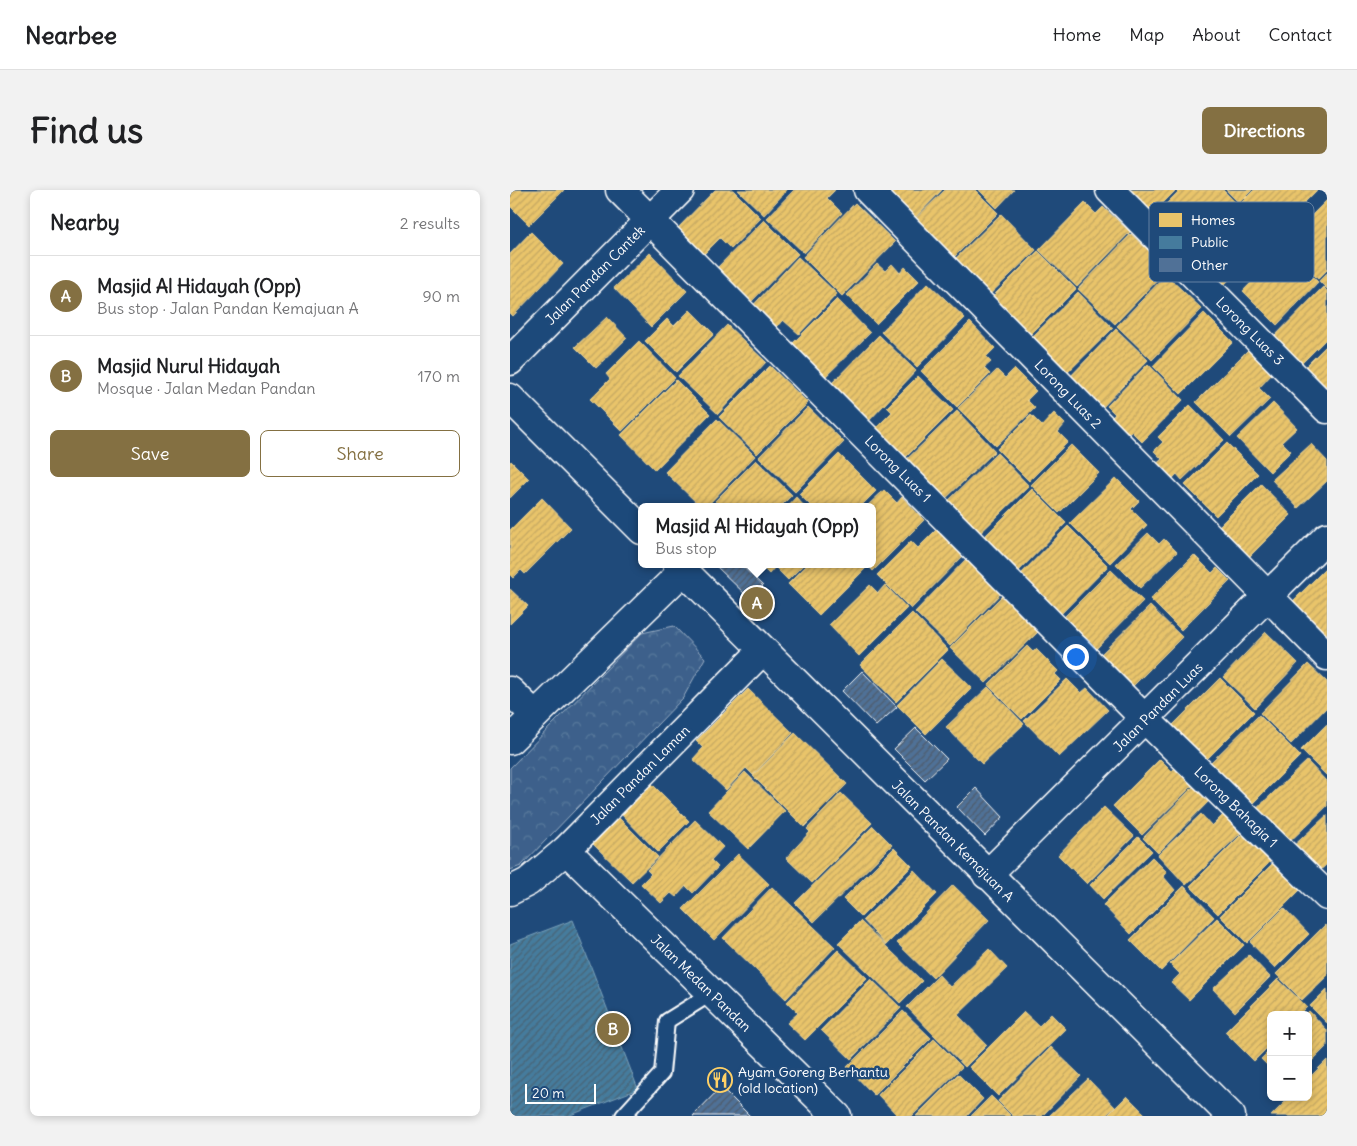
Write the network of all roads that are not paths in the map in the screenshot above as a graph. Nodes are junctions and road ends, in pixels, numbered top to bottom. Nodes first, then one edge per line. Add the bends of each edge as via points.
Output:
1 (620, 190) edge
2 (680, 190) edge
3 (868, 190) edge
4 (1110, 190) edge
5 (650, 220) junction
6 (1149, 229) edge
7 (1201, 282) edge
8 (510, 360) edge
9 (510, 398) edge
10 (1327, 409) edge
11 (638, 526) edge
12 (1327, 537) edge
13 (680, 568) edge
14 (1267, 597) junction
15 (763, 650) junction
16 (1327, 656) edge
17 (510, 691) edge
18 (536, 715) junction
19 (1145, 718) junction
20 (510, 740) edge
21 (566, 850) junction
22 (988, 875) junction
23 (510, 891) edge
24 (1327, 896) edge
25 (712, 993) junction
26 (623, 1116) edge
27 (837, 1116) edge
28 (1231, 1116) edge

1 - 5 street, Lorong Luas 1
2 - 5 street, Jalan Pandan Cantek
3 - 14 street, Lorong Luas 2
4 - 6 street, Lorong Luas 3
5 - 8 street, Jalan Pandan Cantek
5 - 19 street, Lorong Luas 1
7 - 10 street, Lorong Luas 3
9 - 11 street
12 - 14 street, Jalan Pandan Luas
13 - 15 street, Jalan Pandan Kemajuan A
13 - 18 street
14 - 16 street, Lorong Luas 2
14 - 19 street, Jalan Pandan Luas
15 - 21 street, Jalan Pandan Laman
15 - 22 street, Jalan Pandan Kemajuan A
17 - 18 street
18 - 20 street
19 - 22 street, Jalan Pandan Luas
19 - 24 street, Lorong Bahagia 1
21 - 23 street, Jalan Pandan Laman via 528,882
21 - 25 street, Jalan Medan Pandan
22 - 28 street, Jalan Pandan Kemajuan A
25 - 26 lane via 667,1020 662,1073
25 - 27 street, Jalan Medan Pandan

